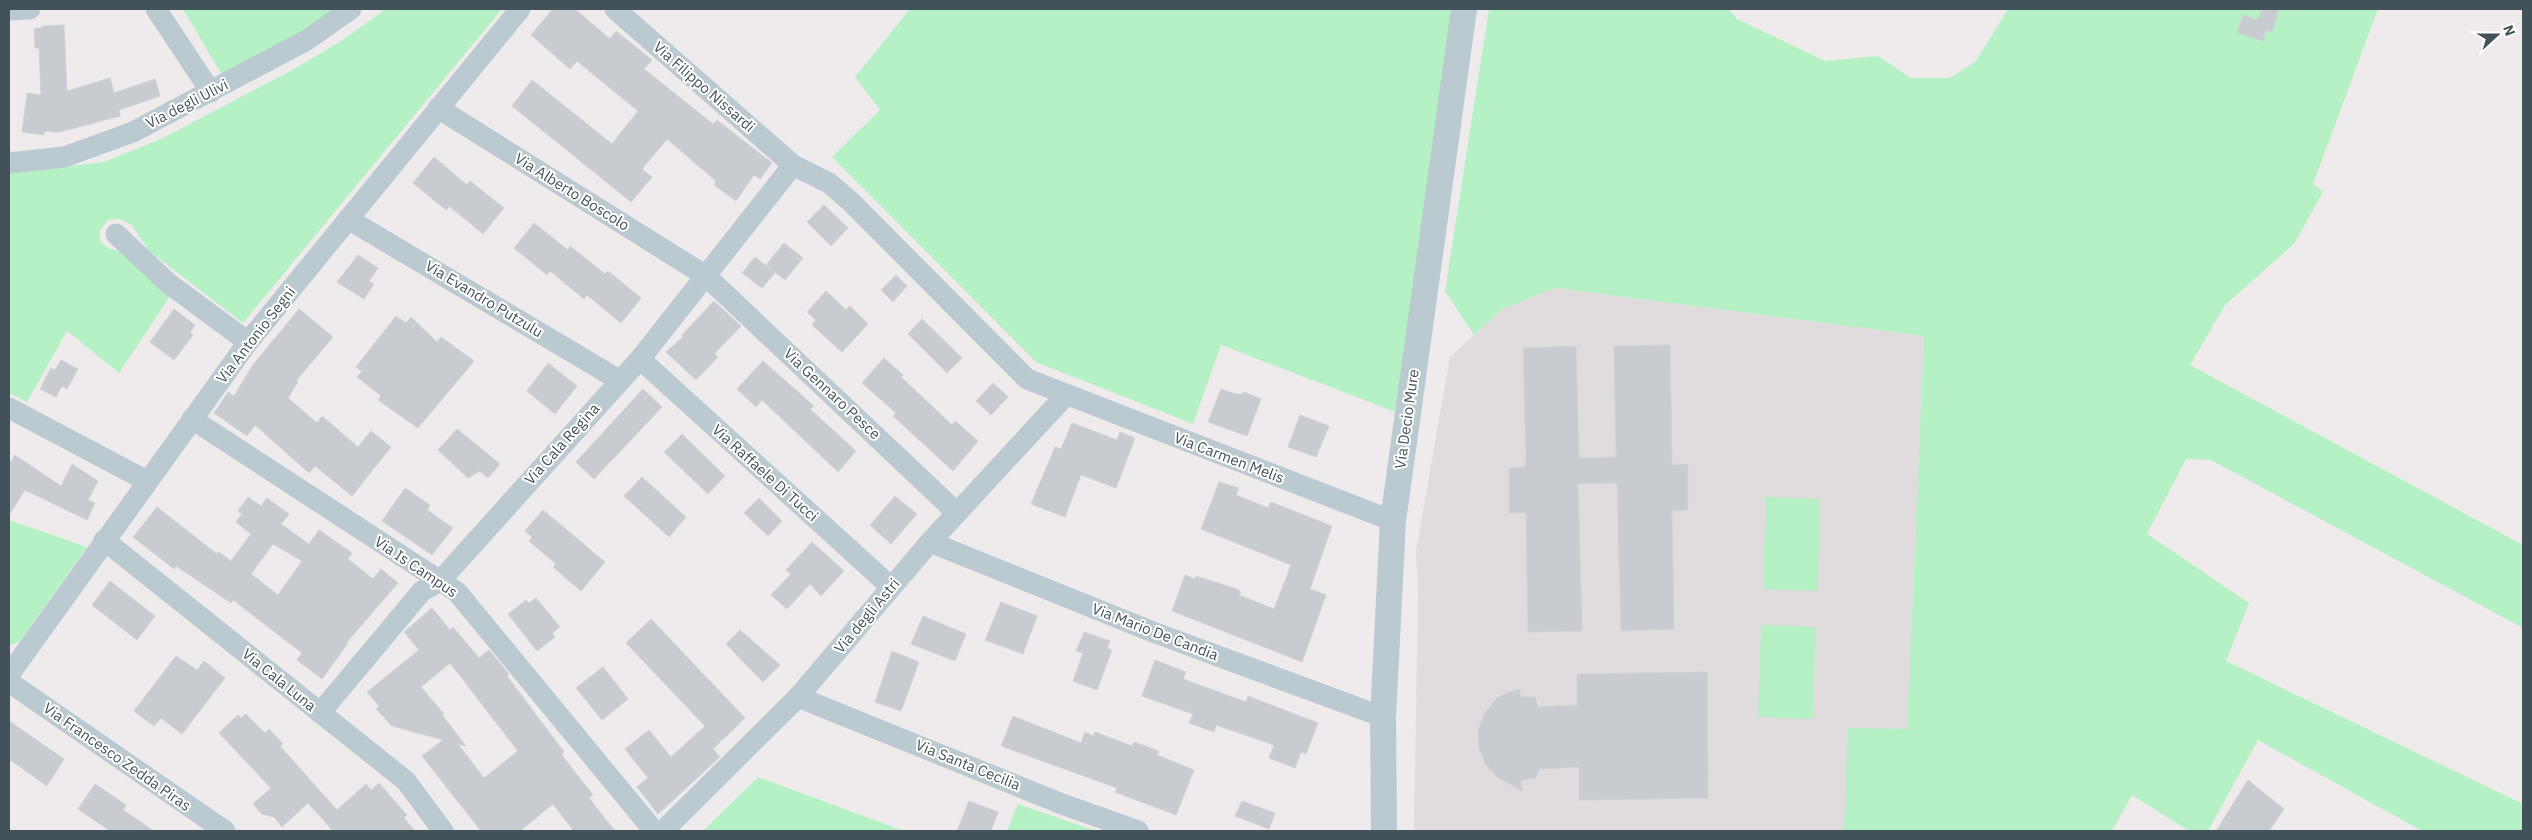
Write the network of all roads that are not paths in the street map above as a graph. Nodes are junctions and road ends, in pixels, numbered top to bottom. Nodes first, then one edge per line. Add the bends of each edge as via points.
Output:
1 (30, 9) edge
2 (156, 9) edge
3 (351, 9) edge
4 (520, 9) edge
5 (615, 9) edge
6 (1464, 9) edge
7 (9, 10) edge
8 (211, 92) junction
9 (438, 108) junction
10 (9, 163) edge
11 (793, 165) junction
12 (348, 218) junction
13 (116, 234) dead end
14 (706, 276) junction
15 (248, 342) junction
16 (640, 359) junction
17 (619, 380) junction
18 (1066, 396) junction
19 (9, 408) edge
20 (192, 419) junction
21 (147, 481) junction
22 (957, 513) junction
23 (1393, 521) junction
24 (104, 540) junction
25 (930, 542) junction
26 (440, 581) junction
27 (891, 587) junction
28 (9, 675) edge
29 (9, 682) edge
30 (798, 697) junction
31 (320, 713) junction
32 (1383, 717) junction
33 (225, 831) edge
34 (443, 831) edge
35 (654, 831) edge
36 (663, 831) edge
37 (1138, 831) edge
38 (1384, 831) edge

1 - 7 street
2 - 8 street
3 - 8 street, Via degli Ulivi via 307,40
4 - 9 street, Via Antonio Segni
5 - 11 street, Via Filippo Nissardi
6 - 23 street, Via Decio Mure
8 - 10 street, Via degli Ulivi via 133,132 64,157
9 - 12 street, Via Antonio Segni
9 - 14 street, Via Alberto Boscolo
11 - 14 street, Via Cala Regina
11 - 18 street, Via Filippo Nissardi via 829,183 851,202 1027,379
12 - 15 street, Via Antonio Segni
12 - 17 street, Via Evandro Putzulu
13 - 15 street via 168,282
14 - 16 street, Via Cala Regina
14 - 22 street, Via Gennaro Pesce
15 - 20 street, Via Antonio Segni
16 - 17 street, Via Cala Regina
16 - 27 street, Via Raffaele Di Tucci
17 - 26 street, Via Cala Regina
18 - 22 street, Via degli Astri
18 - 23 street, Via Carmen Melis
19 - 21 street
20 - 21 street, Via Antonio Segni
20 - 26 street, Via Is Campus
21 - 24 street, Via Antonio Segni
22 - 25 street, Via degli Astri
23 - 32 street, Via Decio Mure
24 - 28 street, Via Antonio Segni
24 - 31 street, Via Cala Luna
25 - 27 street, Via degli Astri
25 - 32 street, Via Mario De Candia via 1153,632
26 - 31 street, Via Cala Regina via 422,591
26 - 35 street, Via Is Campus via 457,592
27 - 30 street, Via degli Astri
29 - 33 street, Via Francesco Zedda Piras
30 - 36 street, Via degli Astri
30 - 37 street, Via Santa Cecilia via 1062,804
31 - 34 street, Via Cala Luna via 406,781
32 - 38 street, Via Decio Mure

